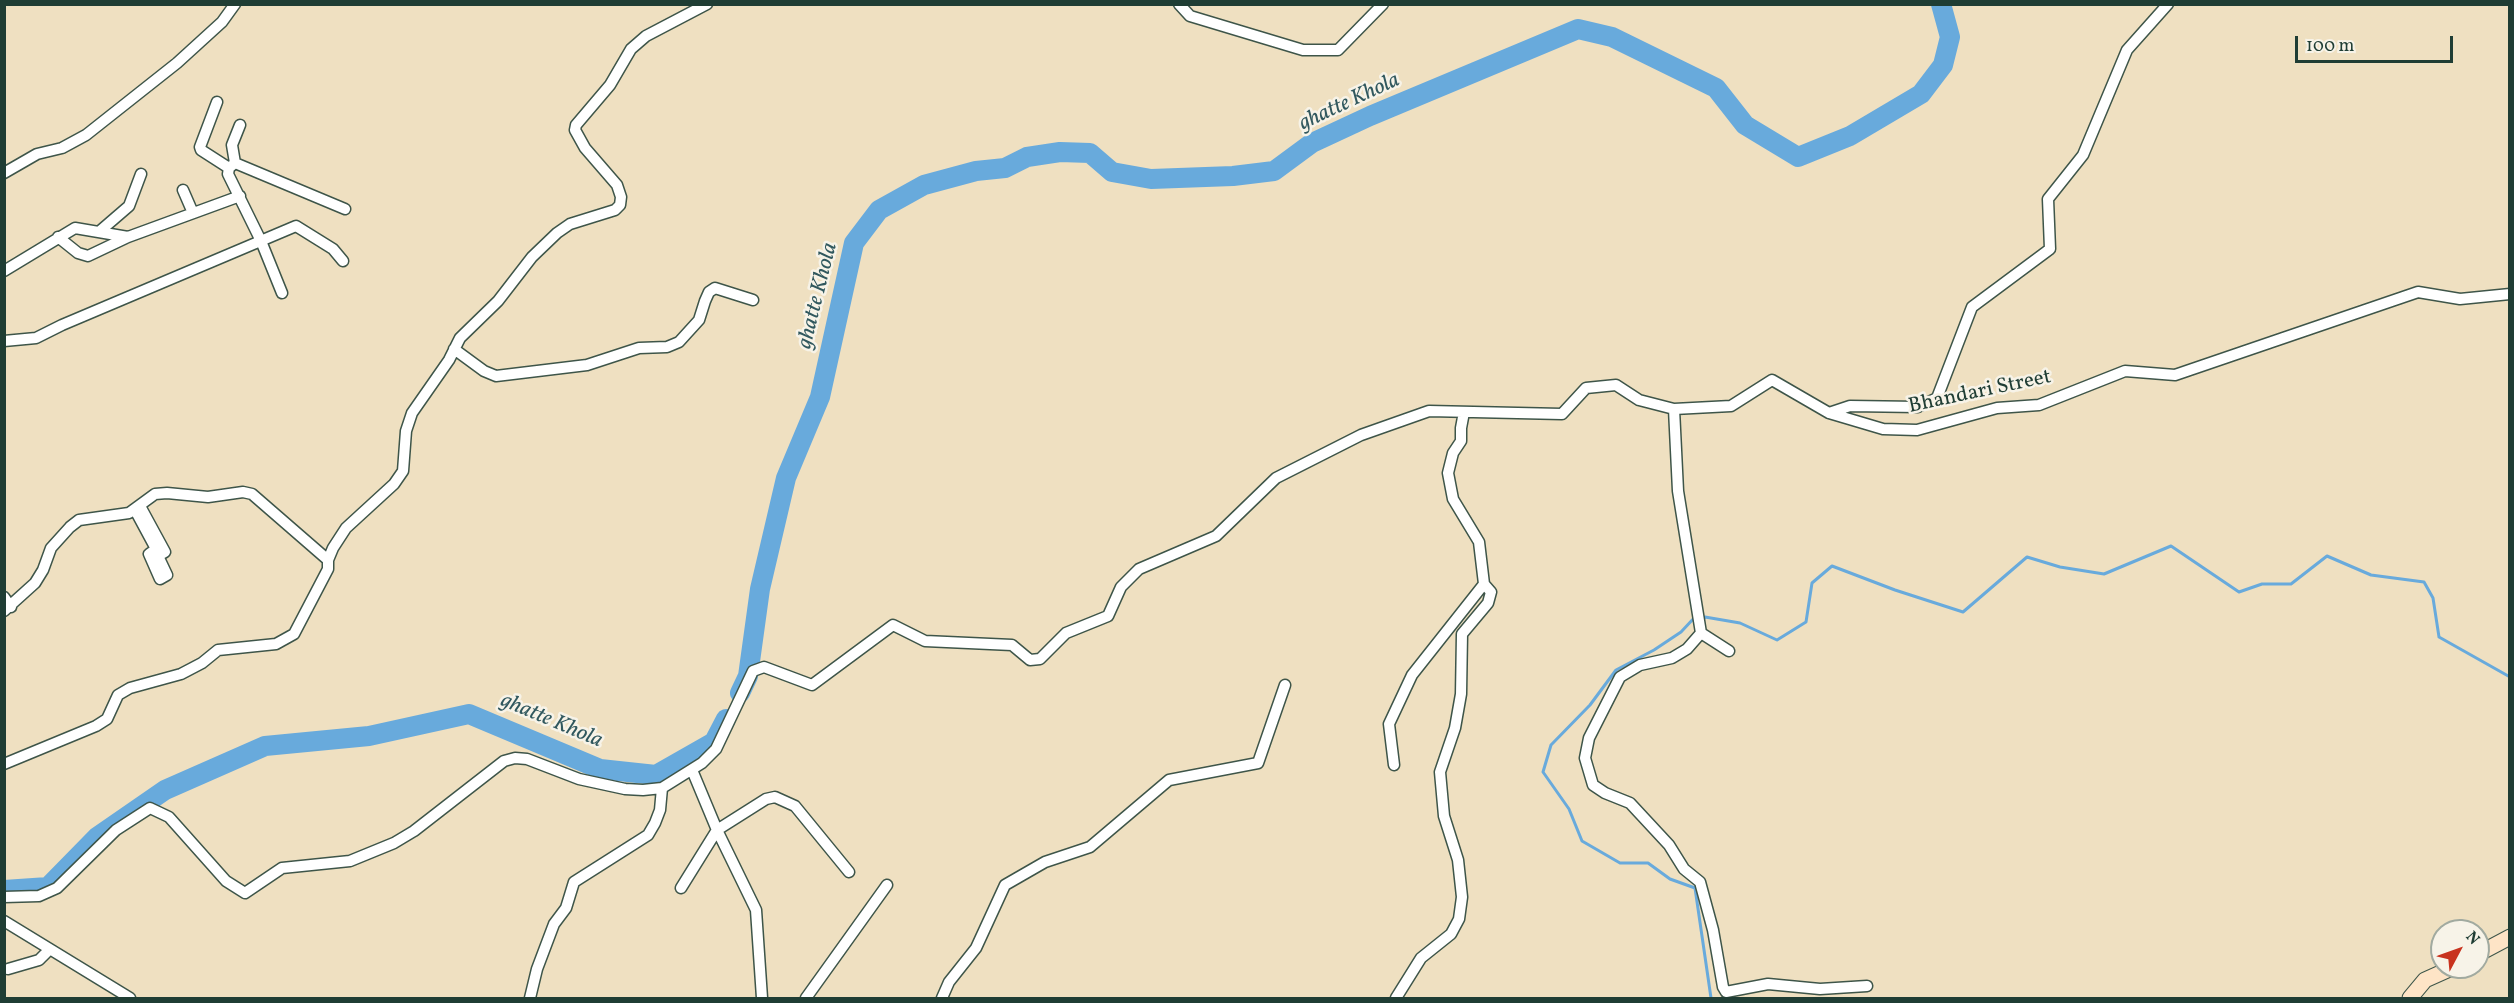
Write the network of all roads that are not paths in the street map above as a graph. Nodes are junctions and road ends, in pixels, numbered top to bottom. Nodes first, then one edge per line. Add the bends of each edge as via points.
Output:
1 (235, 4) edge
2 (707, 4) edge
3 (1179, 4) edge
4 (1383, 4) edge
5 (2168, 4) edge
6 (217, 102) dead end
7 (240, 125) dead end
8 (232, 166) junction
9 (4, 173) edge
10 (141, 174) dead end
11 (183, 190) dead end
12 (240, 196) junction
13 (345, 209) dead end
14 (193, 213) junction
15 (100, 231) junction
16 (58, 237) junction
17 (128, 237) junction
18 (261, 241) junction
19 (343, 261) dead end
20 (4, 271) edge
21 (282, 293) dead end
22 (2510, 294) edge
23 (753, 300) dead end
24 (4, 341) edge
25 (454, 349) junction
26 (1674, 409) junction
27 (1464, 412) junction
28 (1829, 412) junction
29 (137, 508) junction
30 (328, 560) junction
31 (1484, 584) junction
32 (4, 597) edge
33 (8, 609) edge
34 (1701, 633) junction
35 (1729, 651) dead end
36 (1285, 685) dead end
37 (4, 764) edge
38 (1394, 765) dead end
39 (692, 770) junction
40 (662, 788) junction
41 (717, 830) junction
42 (849, 872) dead end
43 (887, 885) dead end
44 (681, 888) dead end
45 (4, 897) edge
46 (4, 921) edge
47 (2510, 937) edge
48 (2490, 948) edge
49 (49, 950) junction
50 (8, 969) dead end
51 (2430, 978) edge
52 (1867, 986) dead end
53 (1731, 994) edge
54 (130, 999) edge
55 (530, 999) edge
56 (762, 999) edge
57 (806, 999) edge
58 (942, 999) edge
59 (1396, 999) edge
60 (2410, 999) edge

1 - 9 street via 222,22 177,63 86,135 62,148 37,154
2 - 25 street via 646,36 630,49 610,85 576,125 585,148 617,185 620,205 570,224 542,246 498,301 467,329
3 - 4 street via 1190,16 1303,50 1338,50
5 - 28 street via 2127,50 2083,155 2048,199 2050,249 1972,307 1937,398 1918,407 1850,406
6 - 8 street via 200,147
7 - 8 street via 232,145
8 - 12 street via 228,174
8 - 13 street
10 - 15 street via 129,206
11 - 14 street
12 - 14 street
12 - 18 street
14 - 17 street
15 - 16 street via 75,228
15 - 17 street
16 - 17 street via 78,254 88,256
16 - 20 street
18 - 19 street via 296,226 333,249
18 - 21 street
18 - 24 street via 36,338
22 - 28 street, Bhandari Street via 2460,299 2418,292 2175,375 2125,371 2039,405 1997,408 1917,430 1883,429
23 - 25 street via 715,288 709,292 699,320 679,342 639,348 587,365 496,376
25 - 30 street via 412,413 406,431 403,471 346,528
26 - 27 street, Bhandari Street via 1639,400 1616,385 1586,388 1562,414
26 - 28 street, Bhandari Street via 1731,406 1772,380
26 - 34 street via 1678,491
27 - 31 street via 1461,441 1448,473 1453,499 1479,542
27 - 39 street, Bhandari Street via 1429,411 1361,435 1276,478 1216,536 1139,569 1120,587 1108,616 1066,633 1040,659 1030,660 1012,645 925,641 893,625 812,685 764,667 753,671 716,748
29 - 29 street via 156,549 149,554 160,579 167,575 158,556 165,552
29 - 30 street via 155,494 252,494
29 - 33 street via 129,513 79,520 70,527 51,548 35,583
30 - 37 street via 328,569 312,601 294,634 284,641 218,650 181,674 130,688 118,695 107,719 96,726
31 - 38 street via 1412,675 1389,724
31 - 59 street via 1491,592 1488,603 1462,634 1461,694 1455,728 1440,772 1444,816 1458,860 1462,897 1459,919 1451,934 1421,958
32 - 33 street
34 - 35 street
34 - 53 street via 1672,658 1640,665 1620,676 1589,738 1585,758 1593,785 1630,803 1669,845 1684,869 1700,882 1723,987
36 - 58 street via 1258,763 1169,780 1090,847 1045,862 1005,885 976,948 949,982
39 - 40 street, Bhandari Street
39 - 41 street
40 - 45 street, Bhandari Street via 625,789 515,758 504,761 394,843 350,861 282,868 245,893 226,881 170,817 150,808 116,830 57,888 39,896
40 - 55 street via 660,810 648,835 574,882 537,969
41 - 42 street via 775,797 795,806
41 - 44 street
41 - 56 street via 756,910
43 - 57 street
46 - 49 street
47 - 48 street
49 - 50 street via 39,960
49 - 54 street
51 - 60 street
52 - 53 street via 1820,989 1768,984

